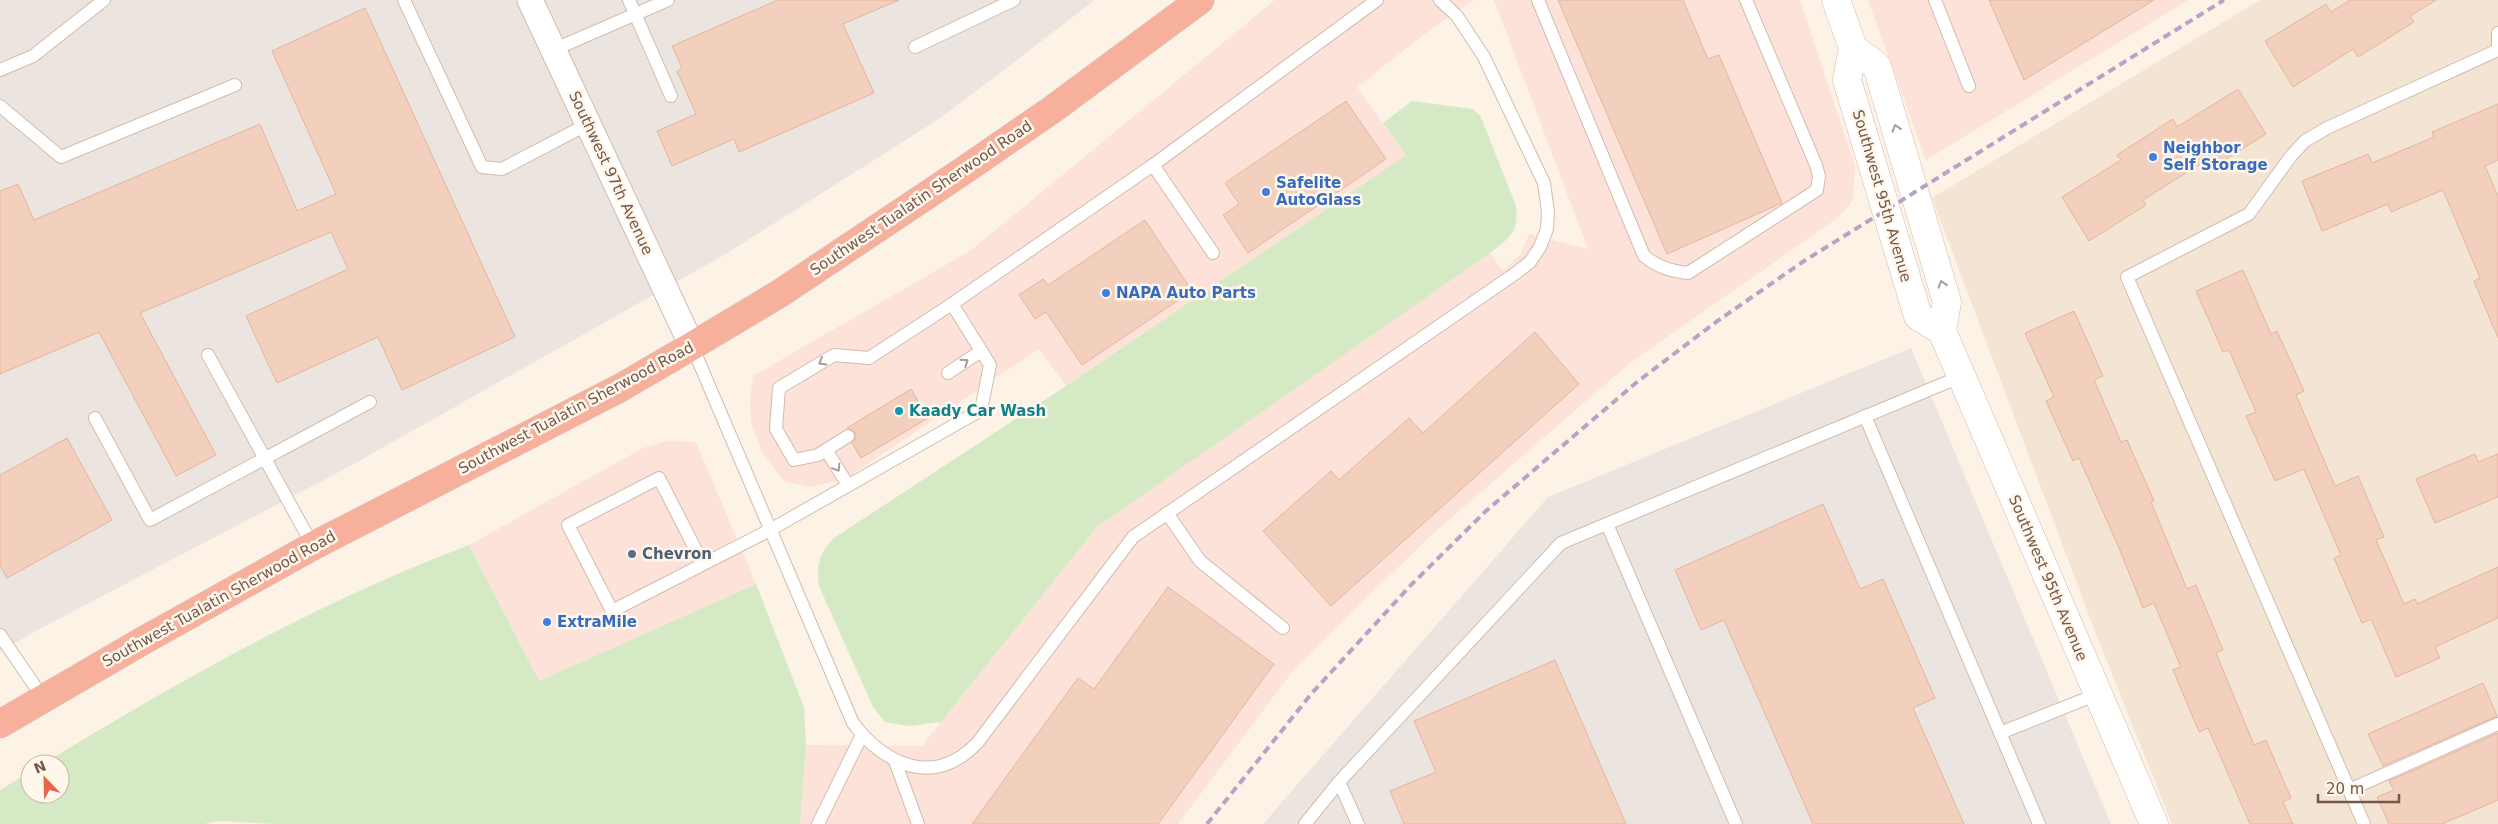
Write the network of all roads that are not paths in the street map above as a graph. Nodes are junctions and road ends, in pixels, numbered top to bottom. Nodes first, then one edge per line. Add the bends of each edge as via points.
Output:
1 (104, 0) edge
2 (404, 0) edge
3 (530, 0) edge
4 (629, 0) edge
5 (668, 0) edge
6 (1014, 0) edge
7 (1377, 0) edge
8 (1440, 0) edge
9 (1538, 0) edge
10 (1746, 0) edge
11 (1836, 0) edge
12 (1935, 0) edge
13 (1192, 3) edge
14 (635, 14) junction
15 (2498, 33) edge
16 (915, 47) dead end
17 (554, 50) junction
18 (2498, 50) edge
19 (0, 70) edge
20 (235, 85) dead end
21 (1969, 86) dead end
22 (671, 96) dead end
23 (0, 106) edge
24 (588, 124) junction
25 (1153, 165) junction
26 (1213, 253) dead end
27 (952, 304) junction
28 (692, 346) junction
29 (981, 352) junction
30 (208, 355) dead end
31 (948, 373) dead end
32 (1962, 376) junction
33 (370, 402) dead end
34 (1864, 416) junction
35 (95, 418) dead end
36 (848, 436) dead end
37 (826, 450) junction
38 (263, 459) junction
39 (848, 485) junction
40 (1167, 512) junction
41 (1607, 524) junction
42 (770, 530) junction
43 (313, 546) junction
44 (703, 564) junction
45 (1283, 628) dead end
46 (0, 635) edge
47 (2098, 694) junction
48 (42, 698) junction
49 (0, 724) edge
50 (2498, 724) edge
51 (2000, 733) junction
52 (862, 735) junction
53 (895, 761) junction
54 (1339, 782) junction
55 (2349, 790) junction
56 (818, 824) edge
57 (918, 824) edge
58 (1305, 824) edge
59 (1358, 824) edge
60 (1736, 824) edge
61 (2039, 824) edge
62 (2154, 824) edge
63 (2364, 824) edge

1 - 19 lane via 33,56
2 - 24 lane via 482,167 502,169
3 - 17 street, Southwest 97th Avenue
4 - 14 lane
5 - 14 lane
6 - 16 lane
7 - 25 lane
8 - 40 lane via 1457,16 1484,57 1544,183 1547,229 1540,248 1516,273
9 - 10 lane via 1644,256 1657,266 1688,273 1817,190 1819,176 1816,166
11 - 32 street, Southwest 95th Avenue via 1853,48 1847,80 1918,316 1942,331
12 - 21 lane
13 - 28 highway, Southwest Tualatin Sherwood Road via 1053,109 779,294
14 - 17 lane
14 - 22 lane
15 - 18 lane
17 - 24 street, Southwest 97th Avenue
18 - 55 lane via 2305,141 2249,214 2128,277
20 - 23 lane via 60,157
24 - 28 street, Southwest 97th Avenue
25 - 26 lane
25 - 27 lane
27 - 29 lane
27 -> 37 lane via 869,358 834,355 779,388 776,429 794,460
28 - 42 lane
28 - 43 highway, Southwest Tualatin Sherwood Road via 620,388
31 -> 29 lane
29 - 39 lane via 990,365 981,410
30 - 38 lane
32 - 34 lane
32 - 47 street, Southwest 95th Avenue
33 - 38 lane
34 - 41 lane
34 - 51 lane
35 - 38 lane via 150,520
36 - 37 lane
37 -> 39 lane
38 - 43 lane
39 - 42 lane
40 - 45 lane via 1200,561
40 - 53 lane via 1133,537 965,756 933,767 919,768
41 - 54 lane via 1561,543
41 - 60 lane
42 - 44 lane
42 - 52 lane via 845,708
43 - 48 highway, Southwest Tualatin Sherwood Road
44 - 44 lane via 612,611 568,525 659,478
46 - 48 lane
47 - 51 lane
47 - 62 street, Southwest 95th Avenue
48 - 49 highway, Southwest Tualatin Sherwood Road
50 - 55 lane
51 - 61 lane
52 - 53 lane
52 - 56 lane
53 - 57 lane
54 - 58 lane
54 - 59 lane
55 - 63 lane

